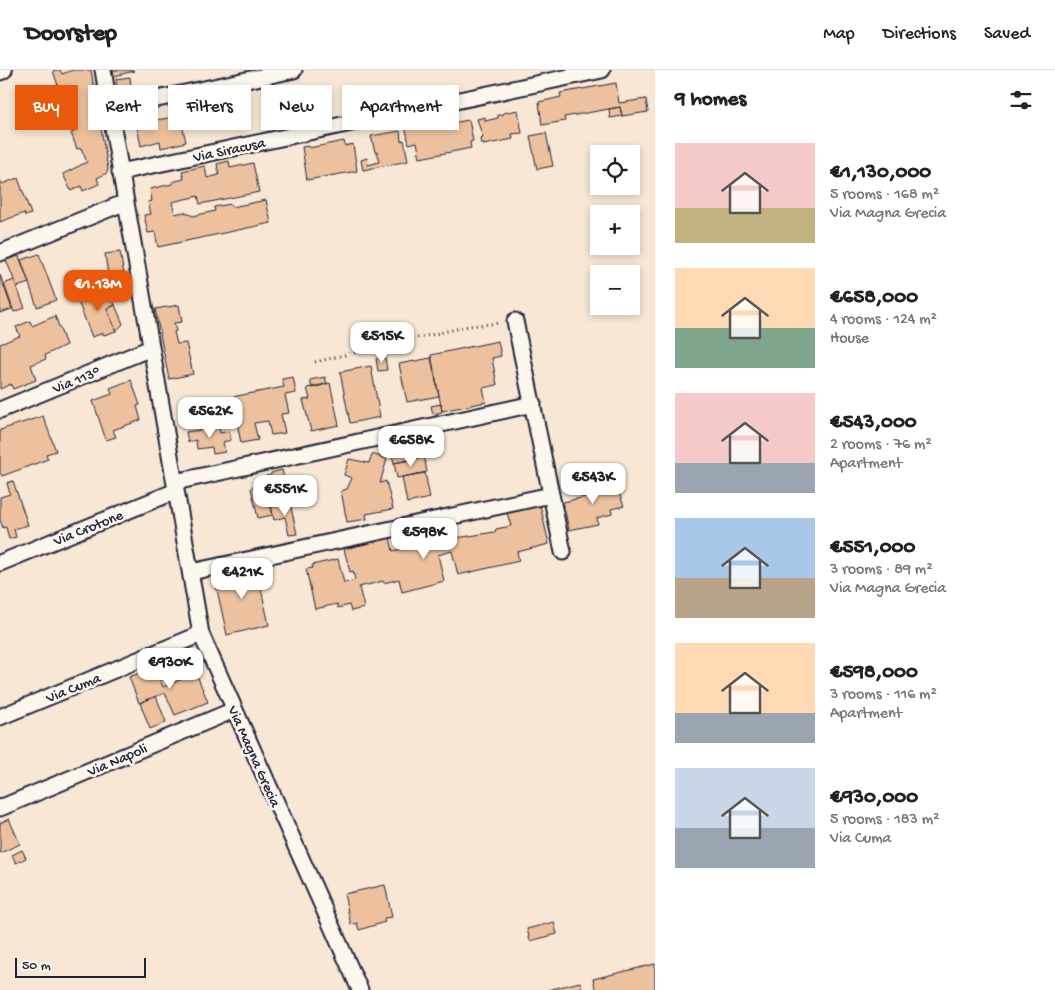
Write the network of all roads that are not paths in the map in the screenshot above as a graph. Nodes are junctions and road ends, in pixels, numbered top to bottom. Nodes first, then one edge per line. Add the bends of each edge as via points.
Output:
1 (4, 70) edge
2 (103, 70) edge
3 (294, 70) edge
4 (602, 70) edge
5 (0, 72) edge
6 (106, 85) edge
7 (158, 99) edge
8 (113, 130) edge
9 (120, 172) junction
10 (126, 202) junction
11 (0, 253) edge
12 (515, 321) road end
13 (151, 348) junction
14 (533, 404) junction
15 (0, 410) edge
16 (176, 486) junction
17 (551, 495) junction
18 (563, 552) dead end
19 (0, 563) edge
20 (190, 572) junction
21 (201, 634) junction
22 (234, 710) junction
23 (0, 717) edge
24 (0, 808) edge
25 (360, 990) edge

1 - 5 street
2 - 6 street, Via Magna Grecia
3 - 7 street
4 - 9 street, Via Siracusa
8 - 9 street, Via Magna Grecia
9 - 10 street, Via Magna Grecia
10 - 11 street
10 - 13 street, Via Magna Grecia
12 - 14 street
13 - 15 street, Via 113°
13 - 16 street, Via Magna Grecia
14 - 16 street, Via Crotone
14 - 17 street
16 - 19 street, Via Crotone
16 - 20 street, Via Magna Grecia
17 - 18 street
17 - 20 street
20 - 21 street, Via Magna Grecia
21 - 22 street, Via Magna Grecia
21 - 23 street, Via Cuma
22 - 24 street, Via Napoli
22 - 25 street, Via Magna Grecia

